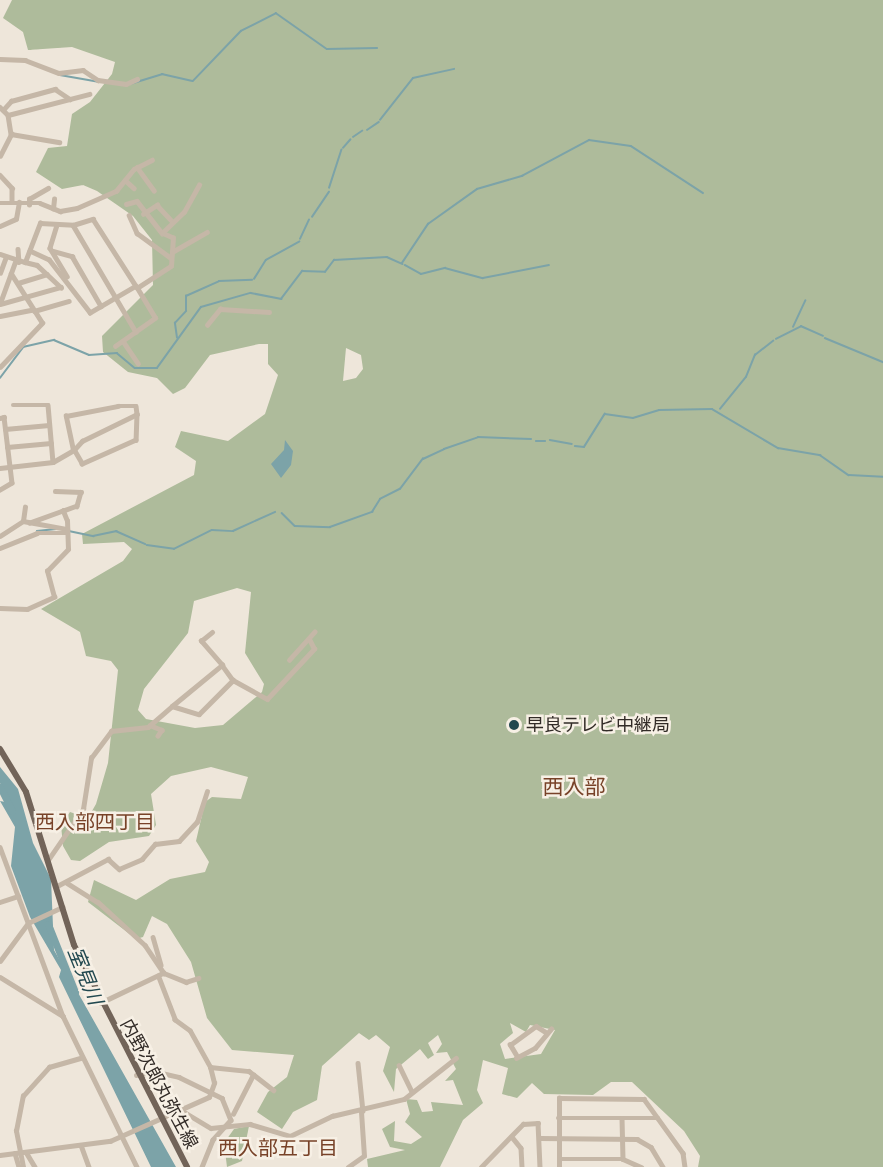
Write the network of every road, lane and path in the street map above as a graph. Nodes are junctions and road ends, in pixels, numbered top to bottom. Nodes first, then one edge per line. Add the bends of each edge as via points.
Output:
1 (0, 59) edge
2 (137, 79) dead end
3 (89, 94) dead end
4 (70, 99) junction
5 (2, 109) edge
6 (8, 115) junction
7 (11, 134) junction
8 (59, 142) dead end
9 (0, 156) edge
10 (152, 160) dead end
11 (137, 167) junction
12 (0, 175) edge
13 (125, 180) junction
14 (199, 185) dead end
15 (48, 188) dead end
16 (134, 188) dead end
17 (154, 190) dead end
18 (54, 199) dead end
19 (16, 202) junction
20 (0, 203) edge
21 (126, 204) dead end
22 (29, 205) junction
23 (53, 209) junction
24 (143, 214) junction
25 (129, 215) dead end
26 (172, 221) junction
27 (57, 225) junction
28 (73, 225) junction
29 (0, 226) edge
30 (207, 232) dead end
31 (162, 233) junction
32 (18, 249) dead end
33 (30, 251) junction
34 (53, 251) junction
35 (0, 254) edge
36 (172, 255) junction
37 (5, 260) junction
38 (17, 262) junction
39 (25, 262) junction
40 (0, 273) edge
41 (12, 274) junction
42 (47, 274) junction
43 (67, 276) dead end
44 (18, 283) junction
45 (137, 287) junction
46 (24, 296) junction
47 (116, 298) junction
48 (69, 301) dead end
49 (0, 304) edge
50 (101, 306) junction
51 (33, 310) junction
52 (269, 312) dead end
53 (0, 316) edge
54 (207, 325) dead end
55 (136, 332) junction
56 (123, 340) junction
57 (115, 346) dead end
58 (138, 363) dead end
59 (0, 367) edge
60 (13, 405) dead end
61 (137, 414) junction
62 (0, 418) edge
63 (49, 425) junction
64 (5, 429) junction
65 (51, 443) junction
66 (7, 447) junction
67 (74, 450) junction
68 (53, 462) junction
69 (10, 467) junction
70 (0, 468) edge
71 (0, 490) edge
72 (55, 491) dead end
73 (25, 507) dead end
74 (63, 511) junction
75 (23, 521) junction
76 (30, 523) junction
77 (68, 531) junction
78 (0, 536) edge
79 (0, 548) edge
80 (0, 608) edge
81 (212, 632) dead end
82 (314, 632) dead end
83 (310, 640) junction
84 (289, 660) dead end
85 (222, 665) junction
86 (233, 680) junction
87 (172, 706) junction
88 (150, 725) junction
89 (158, 736) dead end
90 (0, 749) edge
91 (207, 792) dead end
92 (0, 847) edge
93 (48, 860) junction
94 (6, 867) junction
95 (0, 869) edge
96 (67, 883) junction
97 (57, 886) junction
98 (18, 896) junction
99 (0, 902) edge
100 (61, 908) junction
101 (28, 924) junction
102 (153, 937) dead end
103 (0, 961) edge
104 (165, 972) junction
105 (158, 976) junction
106 (0, 977) edge
107 (198, 978) dead end
108 (101, 1003) junction
109 (63, 1016) junction
110 (549, 1031) joint
111 (81, 1058) junction
112 (456, 1058) dead end
113 (358, 1063) dead end
114 (399, 1065) dead end
115 (210, 1067) junction
116 (136, 1075) junction
117 (253, 1075) junction
118 (273, 1090) dead end
119 (213, 1091) junction
120 (412, 1092) junction
121 (362, 1111) junction
122 (184, 1112) junction
123 (233, 1114) junction
124 (558, 1118) junction
125 (622, 1118) junction
126 (658, 1118) junction
127 (157, 1122) junction
128 (223, 1128) junction
129 (125, 1136) junction
130 (512, 1137) junction
131 (540, 1138) junction
132 (559, 1138) junction
133 (622, 1138) junction
134 (81, 1145) junction
135 (20, 1153) junction
136 (0, 1155) edge
137 (623, 1159) junction
138 (559, 1160) junction
139 (579, 1160) junction
140 (21, 1167) edge
141 (35, 1167) edge
142 (89, 1167) edge
143 (136, 1167) edge
144 (187, 1167) edge
145 (202, 1167) edge
146 (348, 1167) edge
147 (481, 1167) edge
148 (514, 1167) edge
149 (522, 1167) edge
150 (540, 1167) edge
151 (559, 1167) edge
152 (579, 1167) edge
153 (641, 1167) edge
154 (663, 1167) edge
155 (685, 1167) edge

1 - 2 street via 25,60 59,73 83,70 98,80 126,84
3 - 4 street
4 - 5 street via 55,89 11,101
4 - 6 street
5 - 6 street
6 - 7 street
7 - 8 street
7 - 9 street
10 - 11 street
11 - 13 street
11 - 17 street
12 - 19 street via 12,188
13 - 16 street
13 - 23 street via 116,191 87,204
14 - 26 street via 184,212
15 - 22 street via 29,199
18 - 23 street
19 - 20 street
19 - 22 street
19 - 29 street via 16,219
21 - 24 street via 137,201
22 - 23 street
24 - 26 street via 157,205
24 - 31 street
25 - 36 street via 137,233
26 - 31 street
27 - 28 street
27 - 33 street via 40,223
27 - 34 street
28 - 45 street via 93,219
28 - 47 street
30 - 36 street
31 - 36 street via 173,238
32 - 38 street
33 - 39 street
33 - 50 street via 49,260 90,313
34 - 43 street
34 - 50 street via 72,256
35 - 37 street
36 - 45 street via 171,266
37 - 38 street
37 - 40 street
38 - 39 street
38 - 41 street
39 - 42 street
41 - 44 street
41 - 49 street
42 - 44 street
42 - 46 street via 61,287
44 - 46 street
45 - 47 street
45 - 55 street via 155,318
46 - 49 street
46 - 51 street
47 - 50 street
47 - 55 street
48 - 51 street
51 - 53 street
51 - 59 street via 42,323
52 - 54 street via 220,309
55 - 56 street
56 - 57 street
56 - 58 street
60 - 63 street via 48,405
61 - 67 street
61 - 67 street via 133,442 82,464
61 - 67 street via 136,406 118,406 66,416
62 - 64 street
63 - 64 street
63 - 65 street
64 - 66 street
65 - 66 street
65 - 68 street
66 - 69 street
67 - 68 street
68 - 69 street
69 - 70 street
69 - 71 street via 12,483
72 - 74 street via 81,492 77,506
73 - 75 street
74 - 76 street
74 - 77 street
75 - 76 street
75 - 78 street
76 - 77 street
77 - 79 street via 37,533
77 - 80 street via 68,549 47,571 54,597 27,609
81 - 85 street via 201,641
82 - 83 street
83 - 84 street
83 - 86 street via 314,649 267,699
85 - 86 street
85 - 87 street
86 - 87 street via 199,714
87 - 88 street
88 - 89 street via 162,729
88 - 93 street via 111,731 95,747 83,809
90 - 93 main road, 内野次郎丸弥生線 via 26,792
91 - 96 street via 196,822 179,841 155,844 142,859 119,869 108,859
92 - 94 street
93 - 97 main road, 内野次郎丸弥生線
94 - 95 street
94 - 98 street
96 - 97 street
96 - 104 street via 98,902 145,945
97 - 100 main road, 内野次郎丸弥生線
98 - 99 street
98 - 101 street
100 - 101 street
100 - 108 main road, 内野次郎丸弥生線
101 - 103 street
101 - 109 street
102 - 104 street via 160,949 158,962
104 - 105 street
104 - 107 street via 185,982
105 - 108 street
105 - 115 street via 175,1020 190,1031
106 - 109 street
108 - 116 main road, 内野次郎丸弥生線
109 - 111 street
110 - 110 street via 536,1026 510,1045 516,1056 535,1048
111 - 129 street
111 - 135 street via 49,1067 23,1096 16,1131
112 - 120 street
113 - 121 street
114 - 120 street
115 - 117 street
115 - 119 street
116 - 119 street via 153,1071
116 - 127 main road, 内野次郎丸弥生線
117 - 118 street
117 - 123 street
119 - 122 street
119 - 123 street
120 - 121 street
121 - 128 street via 332,1116 291,1136 250,1124
121 - 146 street via 364,1156
122 - 127 street
122 - 128 street
123 - 128 street
124 - 125 street
124 - 126 street via 559,1098 644,1099
124 - 132 street
125 - 126 street
125 - 133 street
126 - 155 street via 683,1153
127 - 129 street
127 - 144 main road, 内野次郎丸弥生線
128 - 145 street
129 - 134 street
129 - 143 street
130 - 131 street via 523,1124 540,1124
130 - 147 street
130 - 149 street via 521,1148
131 - 132 street
131 - 150 street
132 - 133 street
132 - 138 street
133 - 137 street
133 - 154 street via 644,1142
134 - 135 street
134 - 142 street
135 - 136 street
135 - 140 street
135 - 141 street
137 - 139 street
137 - 153 street
138 - 139 street
138 - 151 street
139 - 152 street
148 - 149 street

